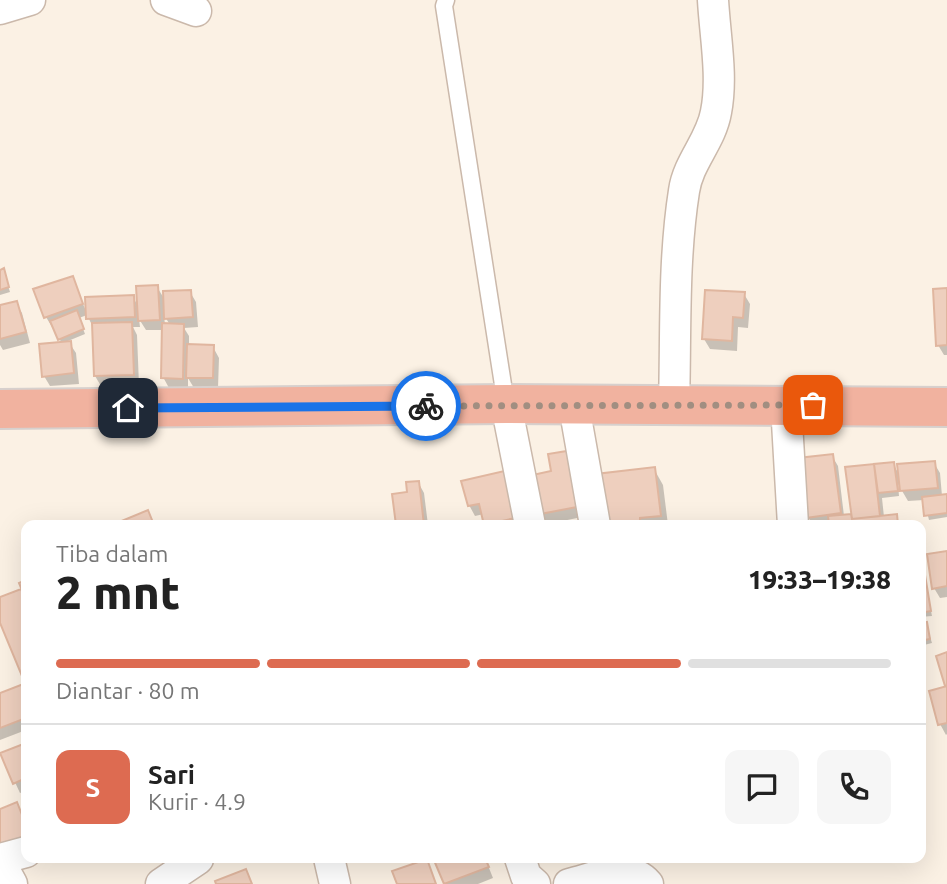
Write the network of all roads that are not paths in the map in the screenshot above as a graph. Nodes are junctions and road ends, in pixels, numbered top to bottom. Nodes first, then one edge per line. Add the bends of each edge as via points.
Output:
1 (30, 0) edge
2 (166, 0) edge
3 (446, 0) edge
4 (713, 0) edge
5 (0, 9) edge
6 (196, 11) dead end
7 (506, 404) junction
8 (674, 405) junction
9 (786, 405) junction
10 (574, 406) junction
11 (947, 407) edge
12 (0, 409) edge
13 (529, 520) edge
14 (594, 520) edge
15 (793, 520) edge
16 (21, 854) edge
17 (0, 860) edge
18 (330, 863) edge
19 (522, 863) edge
20 (201, 867) edge
21 (12, 884) edge
22 (161, 884) edge
23 (335, 884) edge
24 (535, 884) edge
25 (569, 884) edge
26 (648, 884) edge

1 - 5 street
2 - 6 street
3 - 7 lane
4 - 8 street via 719,86 716,114 685,183 680,215
7 - 10 highway
7 - 12 highway
7 - 13 street
8 - 9 highway
8 - 10 highway
9 - 11 highway
9 - 15 street
10 - 14 street
16 - 17 street
17 - 21 street
18 - 23 street
19 - 24 street
20 - 22 street
25 - 26 street via 622,871 636,873

